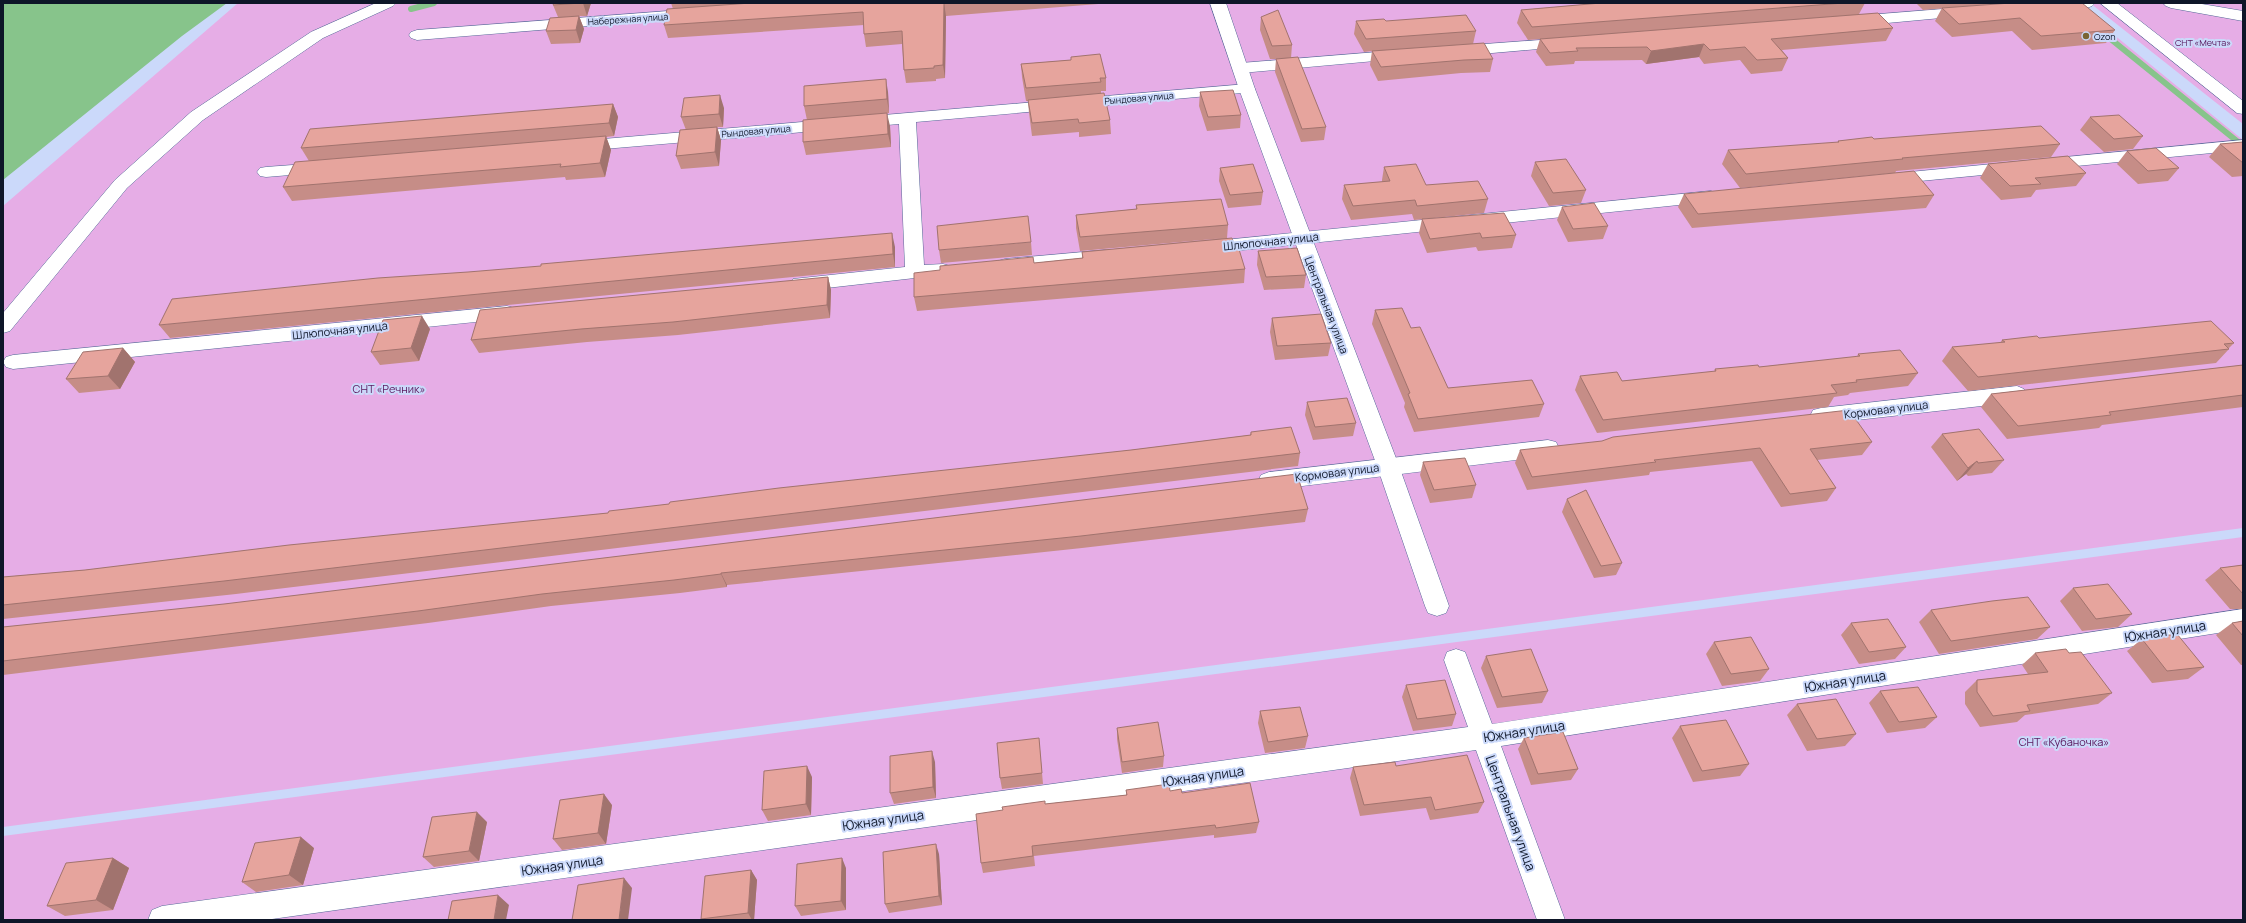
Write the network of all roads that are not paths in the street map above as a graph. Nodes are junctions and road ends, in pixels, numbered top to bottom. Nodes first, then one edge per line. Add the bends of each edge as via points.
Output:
1 (388, 3) edge
2 (1218, 3) edge
3 (2082, 3) edge
4 (2108, 3) edge
5 (2171, 3) edge
6 (2035, 7) edge
7 (1980, 11) edge
8 (707, 13) edge
9 (2243, 16) edge
10 (1837, 22) edge
11 (417, 35) dead end
12 (1583, 41) edge
13 (1440, 52) edge
14 (1416, 54) edge
15 (1241, 68) junction
16 (1247, 89) junction
17 (2226, 96) junction
18 (2243, 99) edge
19 (2243, 110) edge
20 (907, 118) junction
21 (2238, 145) edge
22 (567, 147) edge
23 (337, 166) edge
24 (266, 172) dead end
25 (1874, 181) edge
26 (1731, 195) edge
27 (1302, 237) junction
28 (1184, 250) edge
29 (1122, 255) edge
30 (984, 267) edge
31 (961, 269) edge
32 (915, 273) junction
33 (780, 286) edge
34 (527, 311) edge
35 (3, 326) edge
36 (13, 362) dead end
37 (2037, 392) edge
38 (1800, 419) edge
39 (1570, 445) edge
40 (1388, 466) junction
41 (1246, 483) edge
42 (1437, 606) dead end
43 (2243, 619) edge
44 (1456, 660) dead end
45 (1483, 737) junction
46 (162, 920) edge
47 (1551, 920) edge

1 - 35 street via 317,35 197,116 122,184
2 - 15 street, Центральная улица
3 - 6 street
4 - 17 street
5 - 9 street
7 - 10 street
8 - 11 street, Набережная улица
12 - 13 street
14 - 15 street
15 - 16 street, Центральная улица
16 - 20 street, Рындовая улица
16 - 27 street, Центральная улица
17 - 18 street
17 - 19 street
20 - 22 street, Рындовая улица
20 - 32 street
21 - 25 street
23 - 24 street
26 - 27 street, Шлюпочная улица
27 - 28 street, Шлюпочная улица
27 - 40 street, Центральная улица
29 - 30 street
31 - 32 street
32 - 33 street
34 - 36 street, Шлюпочная улица
37 - 38 street, Кормовая улица
39 - 40 street, Кормовая улица
40 - 41 street, Кормовая улица
40 - 42 street, Центральная улица
43 - 45 street, Южная улица
44 - 45 street, Центральная улица
45 - 46 street, Южная улица
45 - 47 street, Центральная улица

